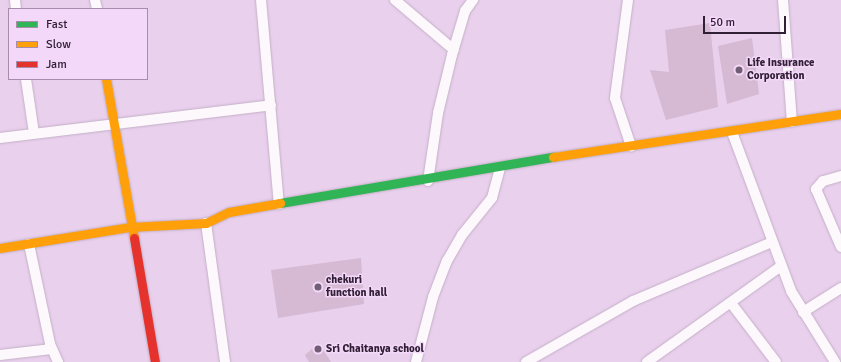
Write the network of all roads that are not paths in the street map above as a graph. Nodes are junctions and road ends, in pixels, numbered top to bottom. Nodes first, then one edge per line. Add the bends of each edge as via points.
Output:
1 (260, 0) edge
2 (395, 0) edge
3 (473, 0) edge
4 (628, 0) edge
5 (783, 0) edge
6 (454, 50) junction
7 (26, 80) edge
8 (106, 80) edge
9 (271, 105) junction
10 (841, 114) edge
11 (792, 122) junction
12 (111, 123) junction
13 (732, 132) junction
14 (34, 133) junction
15 (0, 138) edge
16 (631, 146) junction
17 (500, 168) junction
18 (841, 176) edge
19 (428, 180) junction
20 (278, 204) junction
21 (206, 223) junction
22 (130, 227) junction
23 (772, 242) junction
24 (29, 244) junction
25 (841, 247) edge
26 (0, 248) edge
27 (781, 266) junction
28 (841, 288) edge
29 (731, 303) junction
30 (804, 312) junction
31 (52, 349) junction
32 (0, 355) edge
33 (841, 356) edge
34 (660, 358) edge
35 (58, 362) edge
36 (155, 362) edge
37 (225, 362) edge
38 (416, 362) edge
39 (526, 362) edge
40 (647, 362) edge
41 (776, 362) edge
42 (835, 362) edge

1 - 9 street
2 - 6 street
3 - 6 street via 465,11
4 - 16 street via 615,98
5 - 11 street
6 - 19 street via 438,113
7 - 14 street
8 - 12 main road
9 - 12 street
9 - 20 street
10 - 11 main road
11 - 13 main road
12 - 14 street
12 - 22 main road
13 - 16 main road
13 - 23 street
14 - 15 street
16 - 17 main road
17 - 19 main road
17 - 38 street via 492,198 462,235 447,261 432,298
18 - 25 street via 823,181 816,189
19 - 20 main road
20 - 21 main road via 230,212
21 - 22 main road
21 - 37 street
22 - 24 main road
22 - 36 main road
23 - 27 street
23 - 39 street via 633,301
24 - 26 main road
24 - 31 street
27 - 29 street
27 - 30 street
28 - 30 street
29 - 34 street
29 - 41 street
30 - 42 street
31 - 32 street
31 - 35 street
33 - 42 street
34 - 40 street

